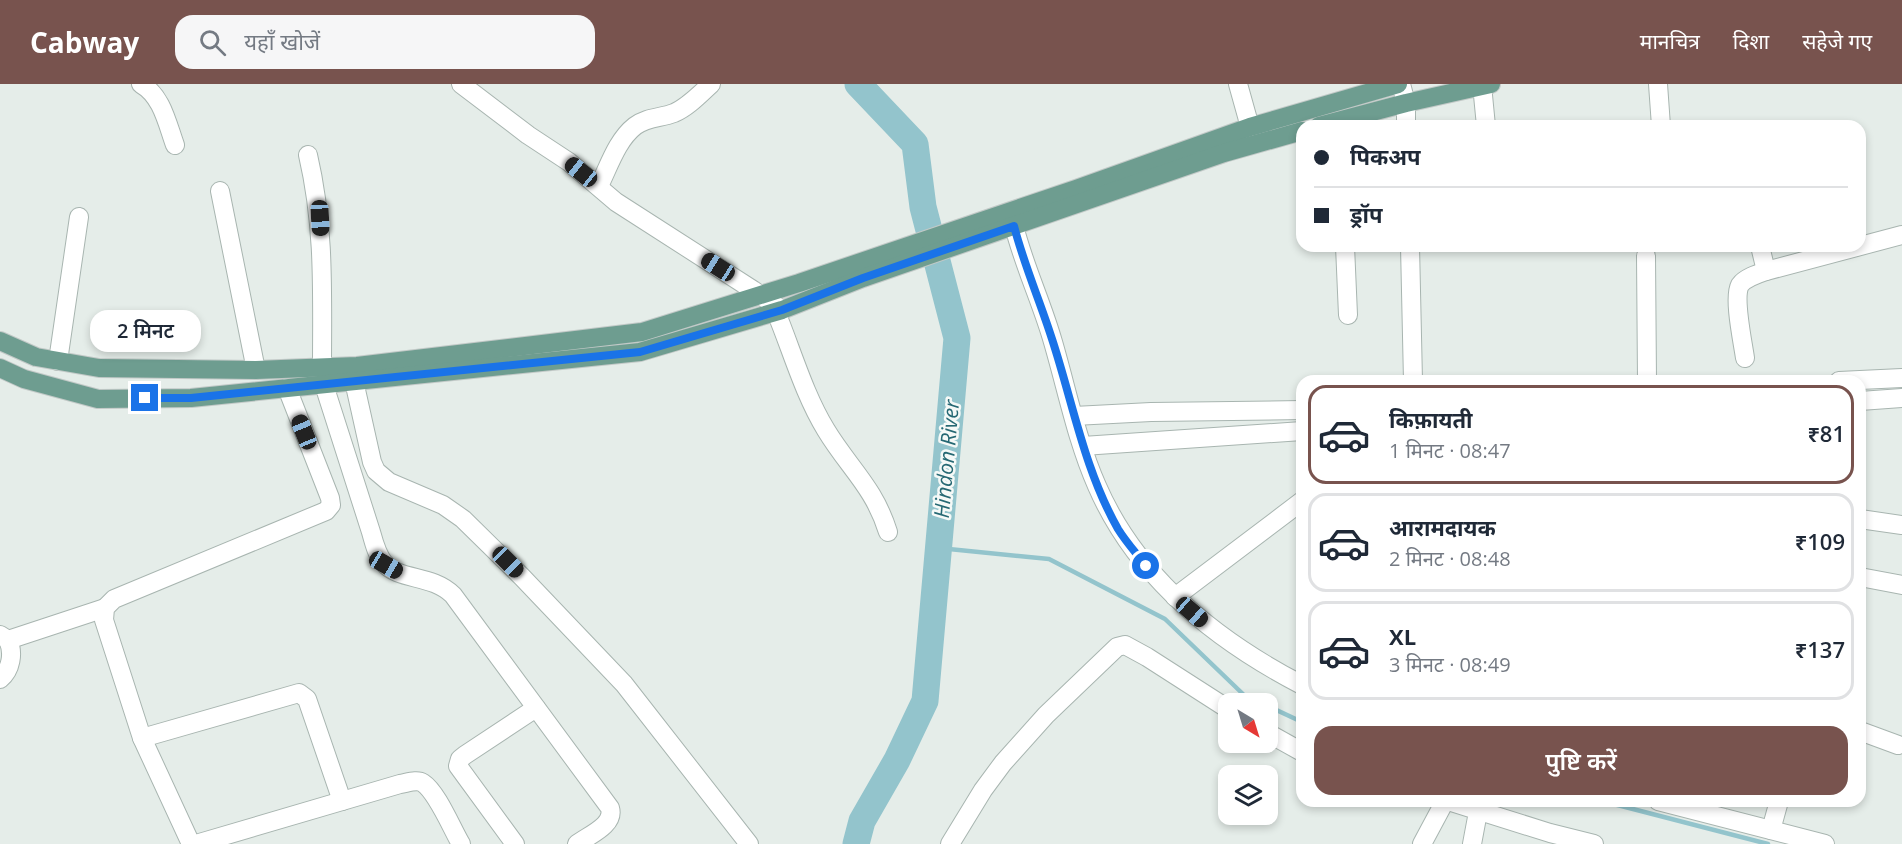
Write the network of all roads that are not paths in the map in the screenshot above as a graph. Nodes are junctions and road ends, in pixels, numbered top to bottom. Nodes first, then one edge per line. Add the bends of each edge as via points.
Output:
1 (141, 84) edge
2 (461, 84) edge
3 (711, 84) edge
4 (1238, 84) edge
5 (1400, 84) edge
6 (1658, 84) edge
7 (1487, 85) edge
8 (482, 90) edge
9 (1406, 103) junction
10 (1343, 120) edge
11 (1406, 120) edge
12 (1486, 120) edge
13 (1661, 120) edge
14 (1250, 127) junction
15 (1296, 132) edge
16 (175, 145) dead end
17 (1197, 154) junction
18 (308, 155) dead end
19 (599, 186) junction
20 (220, 190) dead end
21 (79, 216) dead end
22 (1009, 222) junction
23 (1902, 235) edge
24 (1866, 245) edge
25 (1345, 252) edge
26 (1410, 252) edge
27 (1761, 252) edge
28 (1838, 252) edge
29 (1646, 256) dead end
30 (861, 270) junction
31 (1766, 271) junction
32 (760, 295) junction
33 (718, 308) junction
34 (779, 311) junction
35 (1348, 315) dead end
36 (723, 328) junction
37 (0, 341) edge
38 (1745, 358) dead end
39 (58, 361) junction
40 (0, 368) edge
41 (255, 370) junction
42 (1413, 375) edge
43 (1647, 375) edge
44 (323, 376) junction
45 (1902, 378) edge
46 (1866, 380) edge
47 (354, 381) junction
48 (287, 388) junction
49 (1902, 398) edge
50 (1866, 401) edge
51 (1296, 410) edge
52 (1078, 431) junction
53 (1296, 431) edge
54 (1296, 506) edge
55 (1866, 520) edge
56 (1902, 525) edge
57 (888, 532) dead end
58 (1866, 578) edge
59 (1902, 585) edge
60 (1175, 597) junction
61 (105, 608) junction
62 (4, 637) edge
63 (0, 680) edge
64 (1296, 682) edge
65 (1218, 703) edge
66 (536, 708) junction
67 (1866, 734) edge
68 (142, 738) junction
69 (1278, 739) edge
70 (1898, 745) dead end
71 (1296, 749) edge
72 (342, 801) junction
73 (1457, 807) edge
74 (1461, 807) edge
75 (1470, 807) edge
76 (1705, 807) edge
77 (1777, 807) edge
78 (1771, 830) junction
79 (191, 844) edge
80 (196, 844) edge
81 (460, 844) edge
82 (515, 844) edge
83 (577, 844) edge
84 (749, 844) edge
85 (950, 844) edge
86 (1422, 844) edge
87 (1472, 844) edge
88 (1594, 844) edge
89 (1825, 844) edge

1 - 16 street via 163,109
2 - 8 street
3 - 19 street via 678,111 635,126 617,148
4 - 14 street
5 - 9 street
5 - 14 main road
6 - 13 street
7 - 9 main road
7 - 12 street
8 - 19 street via 528,135
9 - 10 main road
9 - 11 street
14 - 17 main road
15 - 17 main road
17 - 22 main road
18 - 44 street via 320,218
19 - 32 street via 633,213
20 - 41 street
21 - 39 street
22 - 30 main road
22 - 52 street via 1052,339
23 - 24 street
25 - 35 street
26 - 42 street
27 - 31 street
28 - 31 street
29 - 43 street
30 - 32 main road
30 - 34 main road
31 - 38 street via 1739,286
32 - 33 main road
32 - 34 street
33 - 36 main road
33 - 44 main road via 642,332 357,366
34 - 36 main road
34 - 57 street via 814,408 874,498
36 - 47 main road via 640,352
37 - 39 main road via 36,357
39 - 41 main road via 99,368
40 - 48 main road via 24,379 98,399 191,398
41 - 44 main road
44 - 47 main road
44 - 48 main road
44 - 66 street via 382,560 399,573 429,580 447,590
45 - 46 street
47 - 84 street via 376,471 388,482 443,505 463,519 522,577 619,679
48 - 61 street via 331,505 326,511 114,599
49 - 50 street
51 - 52 street via 1151,412
52 - 53 street
52 - 60 street via 1096,486 1119,531 1159,583
54 - 60 street
55 - 56 street
58 - 59 street
60 - 64 street via 1247,654
61 - 62 street
61 - 68 street via 104,620
62 - 63 street via 11,646 10,665
65 - 85 street via 1147,657 1125,645 1117,647 1003,763
66 - 82 street via 465,755 458,766
66 - 83 street via 610,808 610,821
67 - 70 street
68 - 72 street via 298,693 307,699
68 - 79 street
69 - 71 street
72 - 80 street
72 - 81 street via 417,781 434,795
73 - 86 street
74 - 87 street
75 - 88 street
76 - 78 street
77 - 78 street
78 - 89 street

